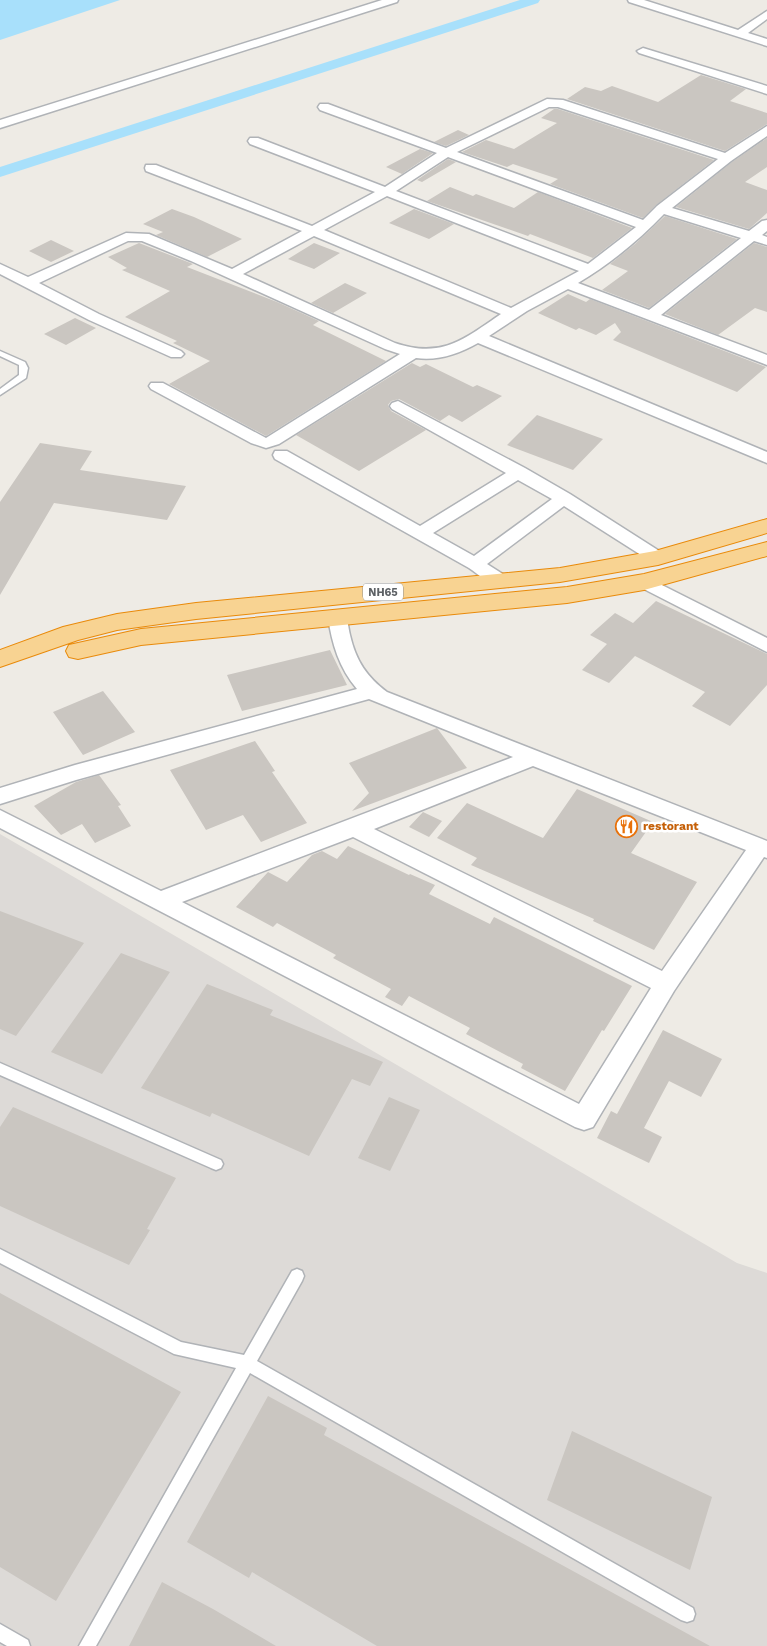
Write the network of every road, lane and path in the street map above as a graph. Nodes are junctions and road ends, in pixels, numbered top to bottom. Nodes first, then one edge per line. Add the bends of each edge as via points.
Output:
1 (393, 0) edge
2 (634, 0) edge
3 (767, 14) edge
4 (739, 35) junction
5 (767, 43) edge
6 (642, 51) dead end
7 (767, 90) edge
8 (324, 107) dead end
9 (0, 124) edge
10 (767, 130) edge
11 (254, 141) dead end
12 (446, 152) junction
13 (727, 158) junction
14 (151, 168) dead end
15 (385, 192) junction
16 (662, 209) junction
17 (767, 224) edge
18 (646, 226) junction
19 (311, 230) junction
20 (760, 239) edge
21 (0, 268) edge
22 (590, 270) junction
23 (233, 274) junction
24 (28, 282) junction
25 (567, 284) junction
26 (513, 314) junction
27 (650, 316) junction
28 (478, 338) junction
29 (767, 342) edge
30 (413, 353) junction
31 (0, 354) edge
32 (176, 354) dead end
33 (760, 357) edge
34 (157, 386) dead end
35 (0, 393) edge
36 (398, 406) dead end
37 (281, 455) dead end
38 (767, 458) edge
39 (519, 472) junction
40 (564, 498) junction
41 (767, 526) edge
42 (420, 533) junction
43 (767, 548) edge
44 (658, 558) junction
45 (475, 564) junction
46 (503, 582) junction
47 (644, 582) junction
48 (337, 616) junction
49 (767, 646) edge
50 (0, 659) edge
51 (0, 678) edge
52 (374, 691) junction
53 (532, 758) junction
54 (0, 796) edge
55 (0, 818) edge
56 (354, 828) junction
57 (764, 849) edge
58 (160, 901) junction
59 (666, 984) junction
60 (0, 1069) edge
61 (216, 1164) dead end
62 (0, 1256) edge
63 (297, 1276) dead end
64 (248, 1363) junction
65 (688, 1614) dead end
66 (0, 1632) edge
67 (22, 1646) edge
68 (87, 1646) edge

1 - 9 street
2 - 4 street
3 - 4 street
4 - 5 street
6 - 7 street
8 - 12 street
10 - 13 street
11 - 15 street
12 - 13 street via 547,104 560,103
12 - 15 street
12 - 18 street
13 - 16 street
14 - 19 street
15 - 19 street
15 - 22 street
16 - 18 street
16 - 20 street
17 - 20 street
18 - 22 street
19 - 23 street
19 - 26 street
20 - 27 street
21 - 24 street
22 - 25 street
23 - 24 street via 153,240 134,236 116,240
23 - 30 street via 390,346
24 - 32 street via 94,317
25 - 26 street
25 - 27 street
26 - 28 street
27 - 33 street
28 - 30 street via 436,354
28 - 38 street
29 - 33 street
30 - 34 street via 266,443
31 - 35 lane via 24,368 23,376
36 - 39 street
37 - 42 street
39 - 40 street
39 - 42 street
40 - 44 street
40 - 45 street
41 - 44 highway, NH65
42 - 45 street
43 - 47 highway, NH65
44 - 46 highway, NH65
45 - 46 street
46 - 50 highway, NH65 via 196,611 117,622 72,633
47 - 48 highway, NH65 via 567,595
47 - 49 street
48 - 51 highway, NH65 via 141,637 86,649
48 - 52 street via 342,647 358,677
52 - 53 street via 380,697
52 - 54 street
53 - 56 street
53 - 57 street
55 - 58 street
56 - 58 street
56 - 59 street
57 - 59 street
58 - 59 street via 584,1119
60 - 61 lane
62 - 64 lane via 179,1348
63 - 64 lane
64 - 65 lane
64 - 68 lane
66 - 67 lane

